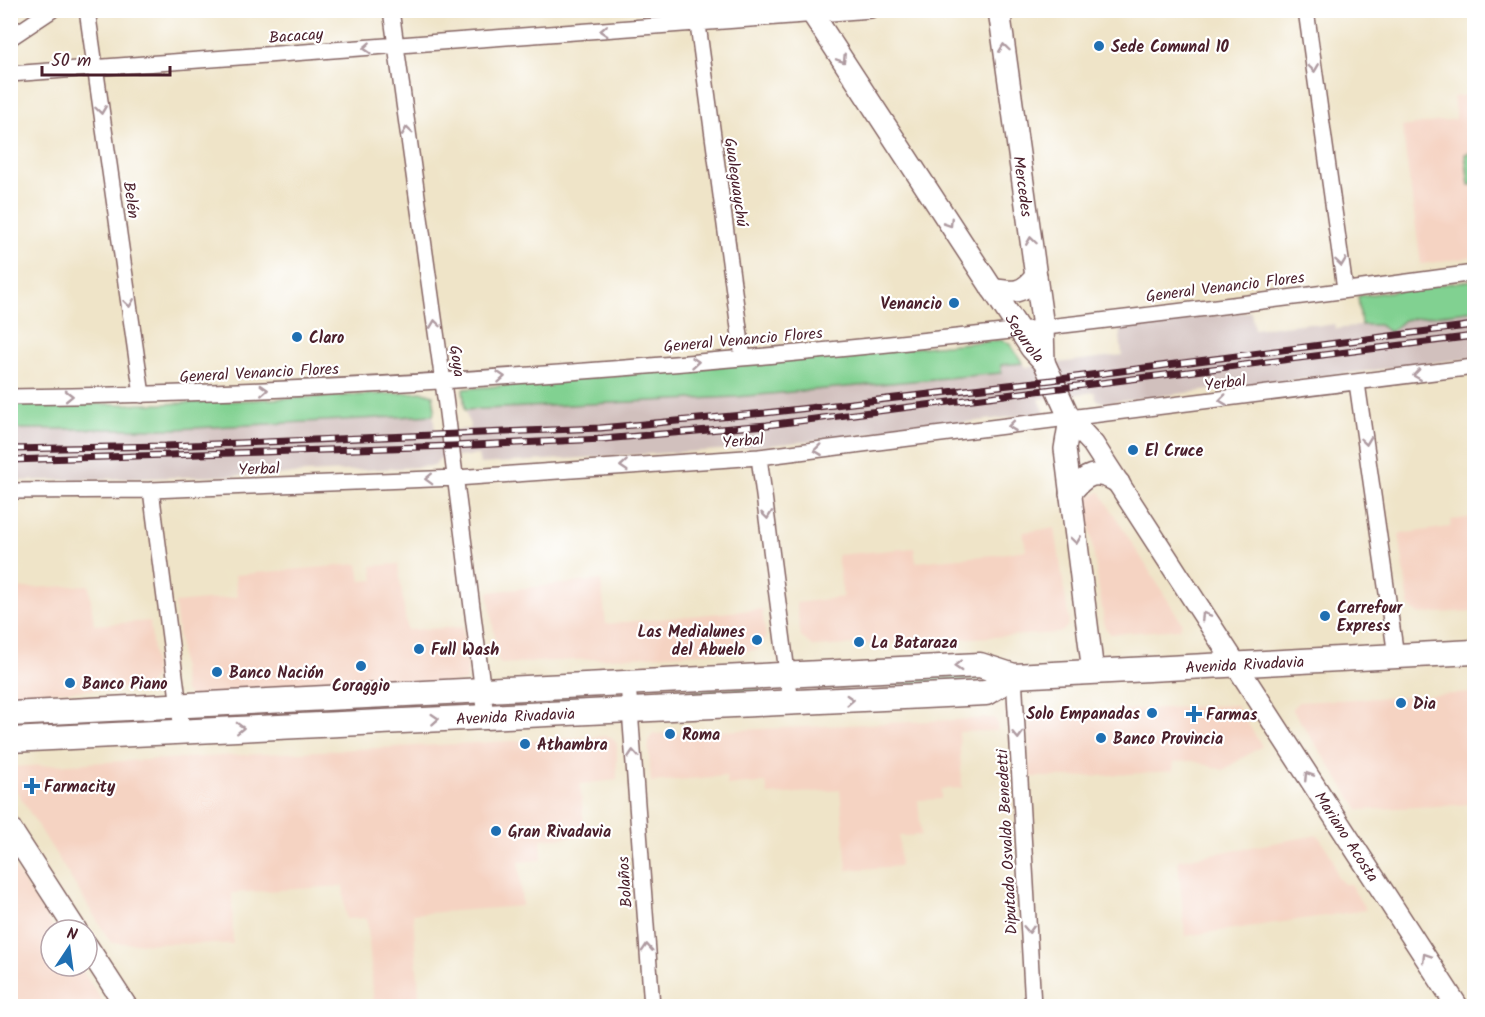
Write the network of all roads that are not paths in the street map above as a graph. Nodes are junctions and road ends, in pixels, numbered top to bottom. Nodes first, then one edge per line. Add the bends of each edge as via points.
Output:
1 (52, 10) edge
2 (87, 10) edge
3 (391, 10) edge
4 (871, 10) edge
5 (999, 10) edge
6 (1306, 10) edge
7 (811, 12) edge
8 (696, 17) edge
9 (10, 38) edge
10 (395, 46) junction
11 (95, 69) junction
12 (10, 74) edge
13 (1474, 273) edge
14 (1036, 276) junction
15 (993, 289) junction
16 (1345, 289) junction
17 (1042, 327) junction
18 (1020, 330) junction
19 (743, 358) junction
20 (1044, 362) junction
21 (1474, 367) edge
22 (443, 382) junction
23 (1357, 383) junction
24 (142, 395) junction
25 (10, 397) edge
26 (1070, 419) junction
27 (759, 457) junction
28 (456, 478) junction
29 (1119, 483) junction
30 (151, 490) junction
31 (10, 491) edge
32 (1070, 494) junction
33 (1474, 652) edge
34 (1396, 656) junction
35 (1236, 666) junction
36 (1093, 672) junction
37 (788, 675) junction
38 (1014, 676) junction
39 (628, 683) junction
40 (482, 689) junction
41 (791, 702) junction
42 (178, 705) junction
43 (630, 710) junction
44 (10, 714) edge
45 (486, 716) junction
46 (182, 730) junction
47 (10, 740) edge
48 (10, 828) edge
49 (68, 918) edge
50 (99, 964) edge
51 (126, 1006) edge
52 (652, 1006) edge
53 (1033, 1006) edge
54 (1457, 1006) edge

1 - 9 street
2 - 11 street, Belén
3 - 10 street, Goya
4 - 7 street, Bacacay
14 -> 5 street, Mercedes
6 -> 16 street
7 - 8 street, Bacacay
7 -> 15 street, Segurola
8 -> 10 street, Bacacay
8 - 19 street, Gualeguaychú
10 -> 11 street, Bacacay
22 -> 10 street, Goya
11 - 12 street, Bacacay
11 -> 24 street, Belén
13 - 16 street, General Venancio Flores
14 - 15 street via 1027,288 1017,292
14 - 17 street, Mercedes
15 - 18 street, Segurola
16 - 17 street, General Venancio Flores
17 - 18 street, General Venancio Flores
17 - 20 street, Mercedes
18 - 19 street, General Venancio Flores
18 - 20 street, Segurola
22 -> 19 street, General Venancio Flores
20 - 26 street, Segurola
21 -> 23 street, Yerbal
24 -> 22 street, General Venancio Flores
22 - 28 street, Goya
23 -> 26 street, Yerbal
23 -> 34 street
25 -> 24 street, General Venancio Flores
26 -> 27 street, Yerbal
26 - 29 street, Segurola via 1094,444
26 - 32 street via 1065,449
27 -> 28 street, Yerbal
27 -> 37 street
28 -> 30 street, Yerbal
28 - 40 street, Goya
29 - 32 street via 1107,475 1093,474 1080,481
35 -> 29 street, Segurola
30 - 31 street, Yerbal
30 - 42 street
32 -> 36 street
33 - 34 main road, Avenida Rivadavia
34 - 35 main road, Avenida Rivadavia
35 - 36 main road, Avenida Rivadavia
54 -> 35 street, Mariano Acosta
36 - 38 main road, Avenida Rivadavia
38 -> 37 main road, Avenida Rivadavia via 980,665
37 - 39 main road, Avenida Rivadavia
37 - 41 street
41 -> 38 main road, Avenida Rivadavia via 987,693
38 -> 53 street, Diputado Osvaldo Benedetti
39 - 40 main road, Avenida Rivadavia
39 - 43 street, Bolaños
40 - 42 main road, Avenida Rivadavia
40 - 45 street, Goya
41 - 43 main road, Avenida Rivadavia
42 - 44 main road, Avenida Rivadavia
42 - 46 street
43 - 45 main road, Avenida Rivadavia
52 -> 43 street, Bolaños
46 -> 45 main road, Avenida Rivadavia
46 - 47 main road, Avenida Rivadavia
48 - 49 street
50 - 51 street

